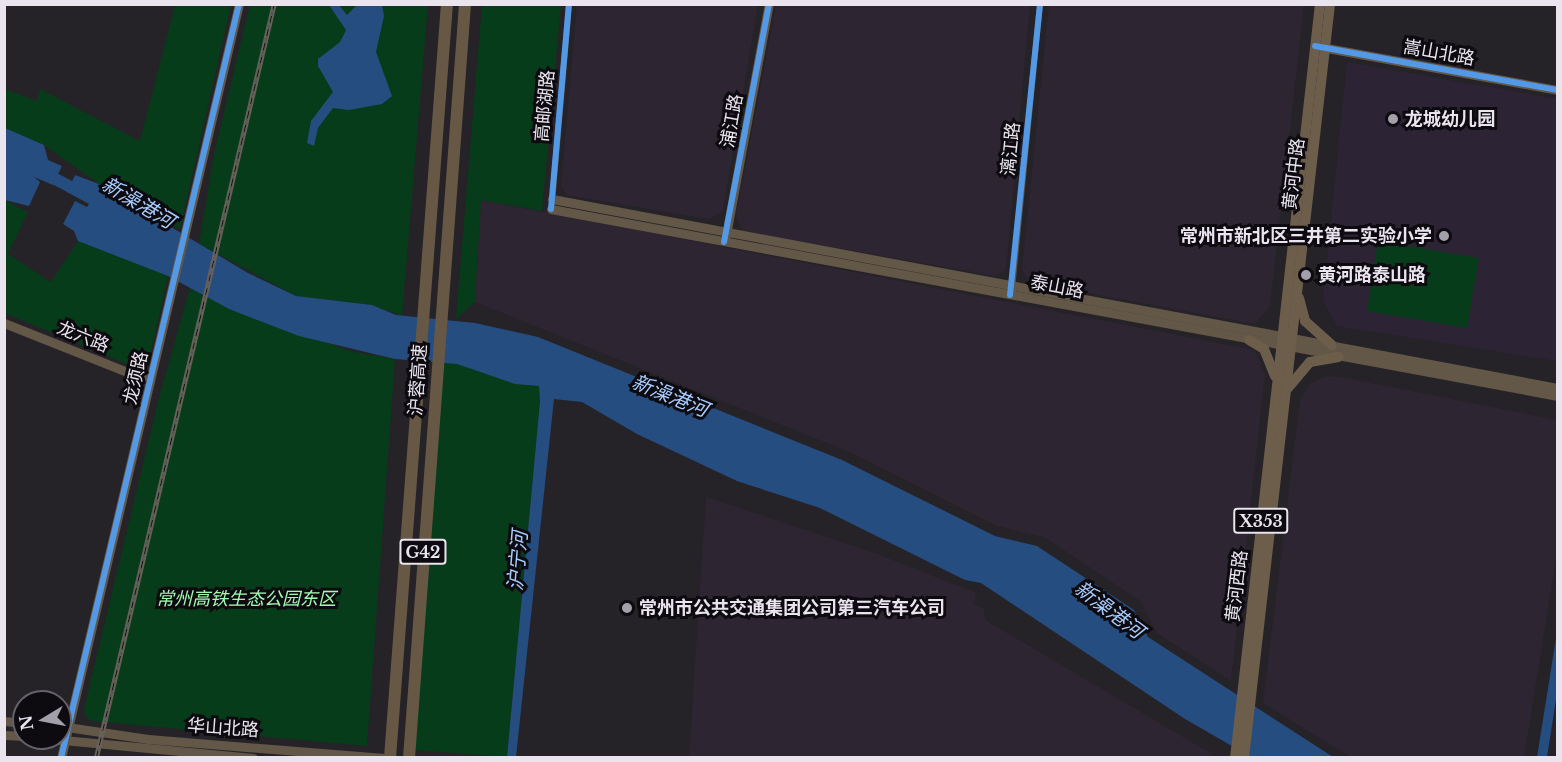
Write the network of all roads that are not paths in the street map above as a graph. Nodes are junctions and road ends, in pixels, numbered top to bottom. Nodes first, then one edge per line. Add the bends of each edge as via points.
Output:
1 (239, 4) edge
2 (447, 4) edge
3 (465, 4) edge
4 (569, 4) edge
5 (769, 4) edge
6 (1040, 4) edge
7 (1320, 4) edge
8 (1330, 4) edge
9 (1320, 47) junction
10 (1557, 90) edge
11 (552, 204) joint
12 (726, 237) junction
13 (1297, 287) junction
14 (1011, 290) junction
15 (4, 323) edge
16 (1249, 340) junction
17 (1286, 343) junction
18 (1332, 345) junction
19 (1339, 357) junction
20 (150, 381) junction
21 (1557, 388) edge
22 (1281, 391) junction
23 (1557, 396) edge
24 (72, 694) edge
25 (72, 727) edge
26 (72, 741) edge
27 (1238, 757) edge
28 (253, 758) edge
29 (384, 758) edge
30 (390, 758) edge
31 (409, 758) edge

1 - 20 main road, 龙须路
2 - 30 highway, 沪蓉高速 / G42
3 - 31 highway, 沪蓉高速 / G42
4 - 11 street, 高邮湖路
5 - 12 main road, 浦江路
6 - 14 street, 漓江路
7 - 9 main road, 黄河中路 / X353
8 - 9 main road, 黄河中路 / X353
9 - 10 main road, 嵩山北路
9 - 13 main road, 黄河中路 / X353
9 - 17 main road, 黄河中路 / X353
11 - 12 main road, 泰山路
12 - 14 main road, 泰山路
13 - 17 main road, 黄河中路 / X353
13 - 18 main road via 1305,321
14 - 16 main road, 泰山路
14 - 17 main road, 泰山路
15 - 20 main road, 龙六路
16 - 17 main road, 泰山路
16 - 22 main road via 1270,358
17 - 18 main road, 泰山路
17 - 19 main road, 泰山路
17 - 22 main road, 黄河西路 / X353
18 - 21 main road, 泰山路
19 - 22 main road via 1310,362
19 - 23 main road, 泰山路
20 - 24 main road, 龙须路
22 - 27 main road, 黄河西路 / X353 via 1241,694
22 - 27 main road, 黄河西路 / X353 via 1250,702
25 - 29 main road, 华山北路 via 148,739
26 - 28 main road, 华山北路

